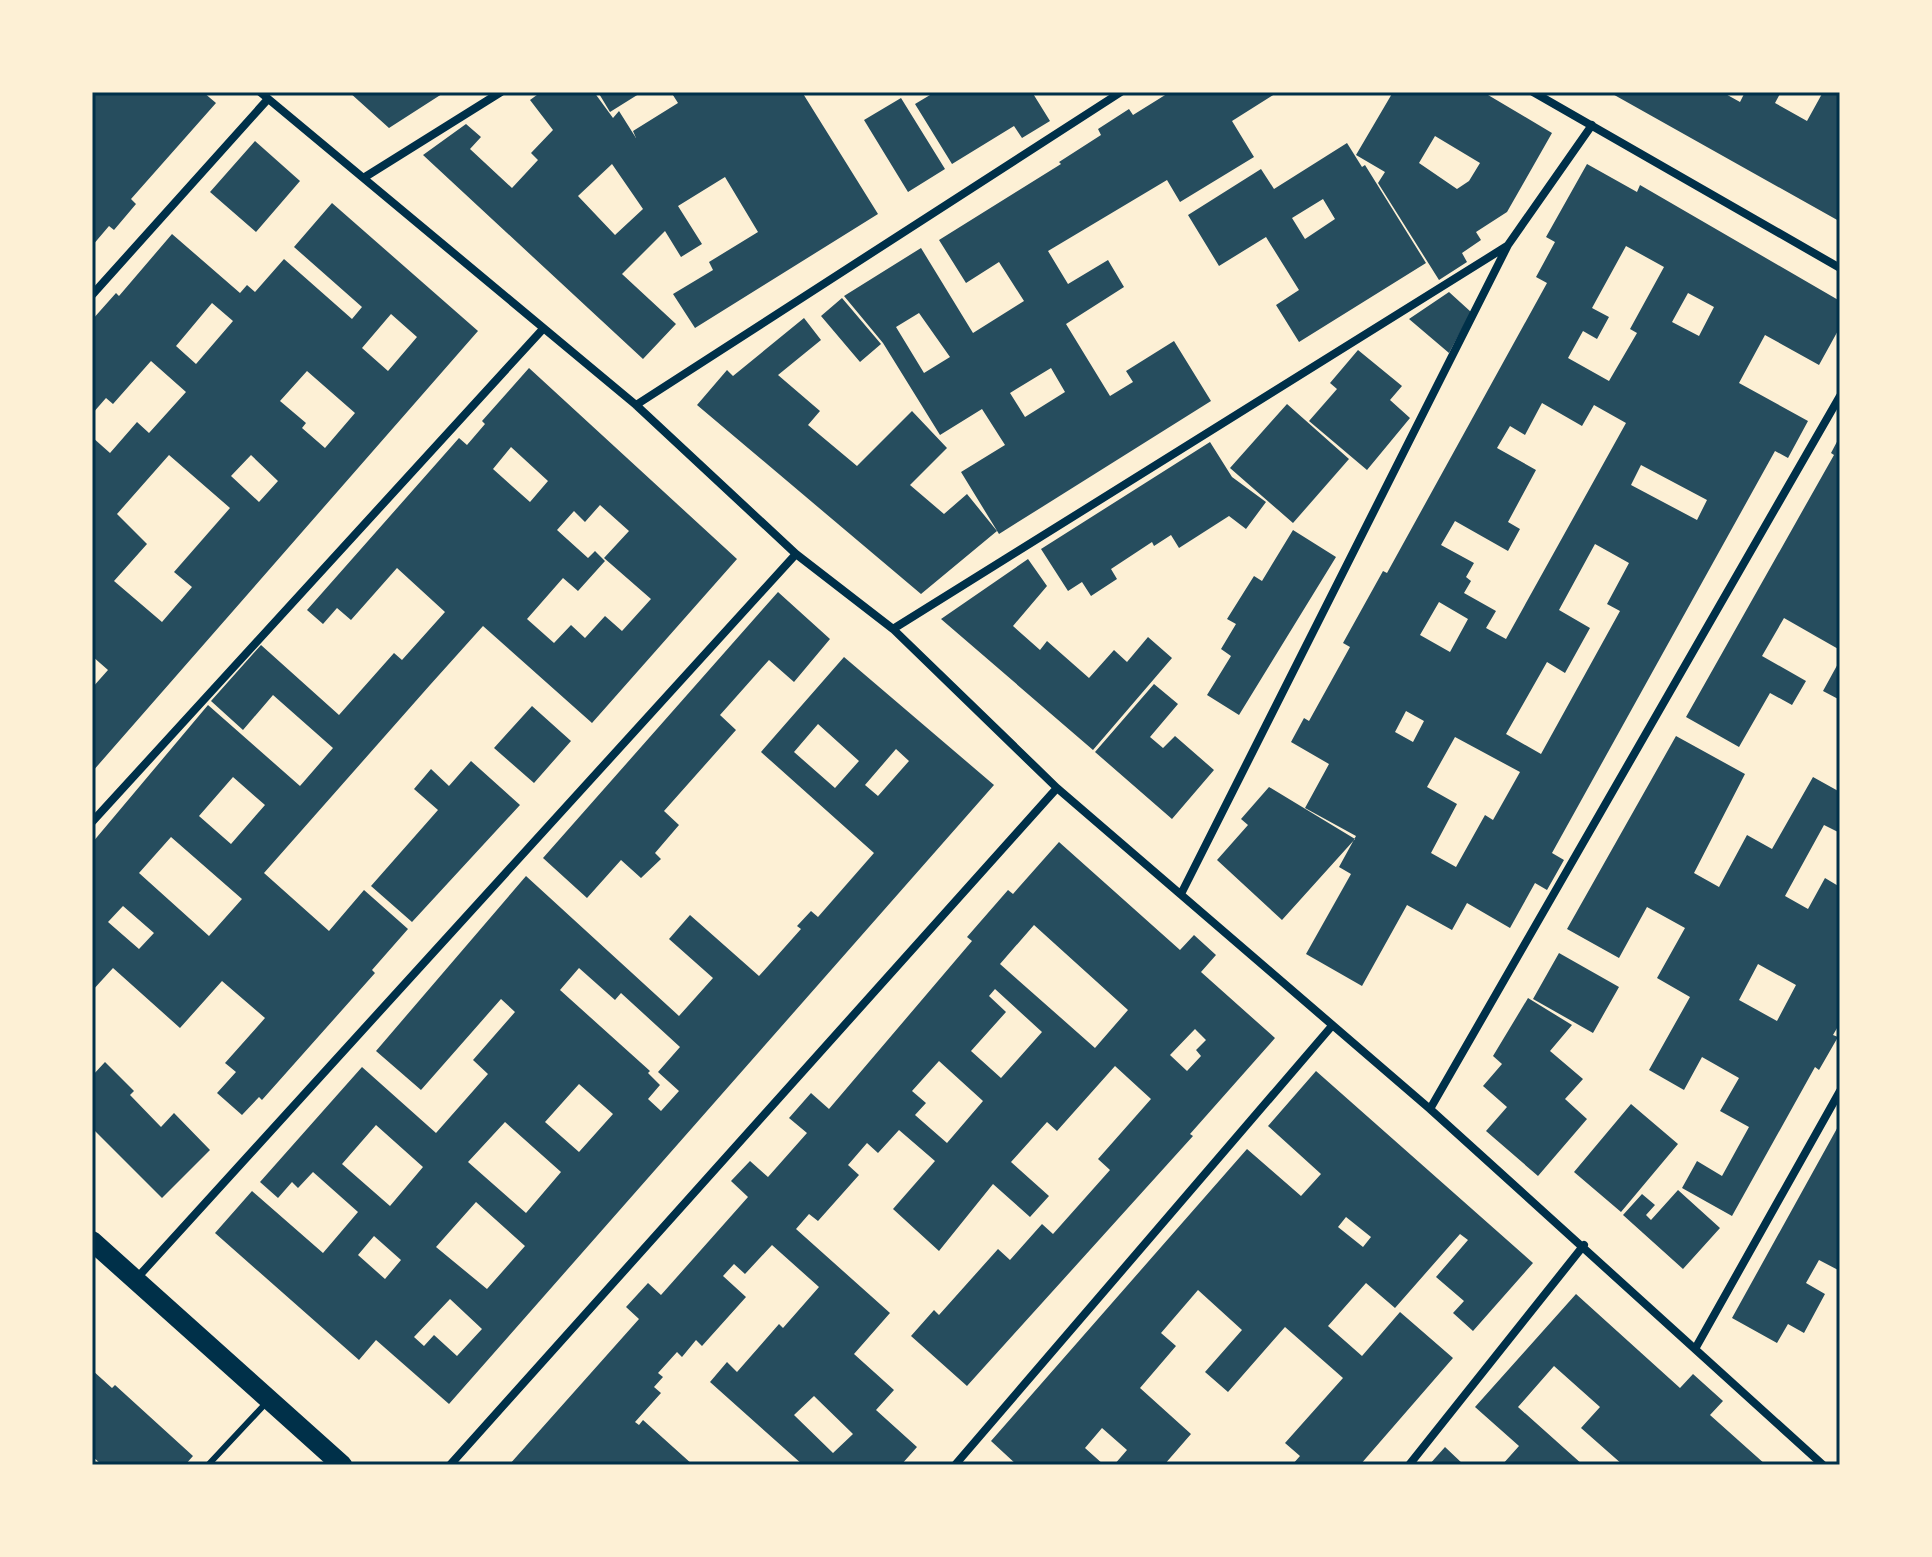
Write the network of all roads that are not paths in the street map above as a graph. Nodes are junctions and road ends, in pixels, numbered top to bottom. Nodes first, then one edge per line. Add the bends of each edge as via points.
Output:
1 (260, 92) edge
2 (501, 92) edge
3 (1121, 92) edge
4 (1533, 92) edge
5 (268, 99) junction
6 (1592, 125) junction
7 (365, 177) junction
8 (1508, 245) junction
9 (1840, 268) edge
10 (92, 295) edge
11 (542, 330) junction
12 (1840, 396) edge
13 (636, 405) junction
14 (796, 554) junction
15 (893, 629) junction
16 (1057, 788) junction
17 (92, 822) edge
18 (1181, 894) junction
19 (1331, 1027) junction
20 (1840, 1091) edge
21 (1430, 1109) junction
22 (92, 1241) edge
23 (1584, 1245) junction
24 (137, 1278) junction
25 (1695, 1349) junction
26 (268, 1401) junction
27 (208, 1465) edge
28 (342, 1465) edge
29 (450, 1465) edge
30 (955, 1465) edge
31 (1409, 1465) edge
32 (1823, 1465) edge

1 - 5 street
2 - 7 street
3 - 13 street
4 - 6 street
5 - 7 street
5 - 10 street
6 - 8 street
6 - 9 street
7 - 11 street
8 - 15 street
8 - 18 street
11 - 13 street
11 - 17 street
12 - 21 street
13 - 14 street
14 - 15 street
14 - 24 street
15 - 16 street
16 - 18 street
16 - 29 street
18 - 19 street
19 - 21 street
19 - 30 street
20 - 25 street
21 - 23 street
22 - 24 main road
23 - 25 street
23 - 31 street
24 - 26 main road
25 - 32 street
26 - 27 lane
26 - 28 main road

